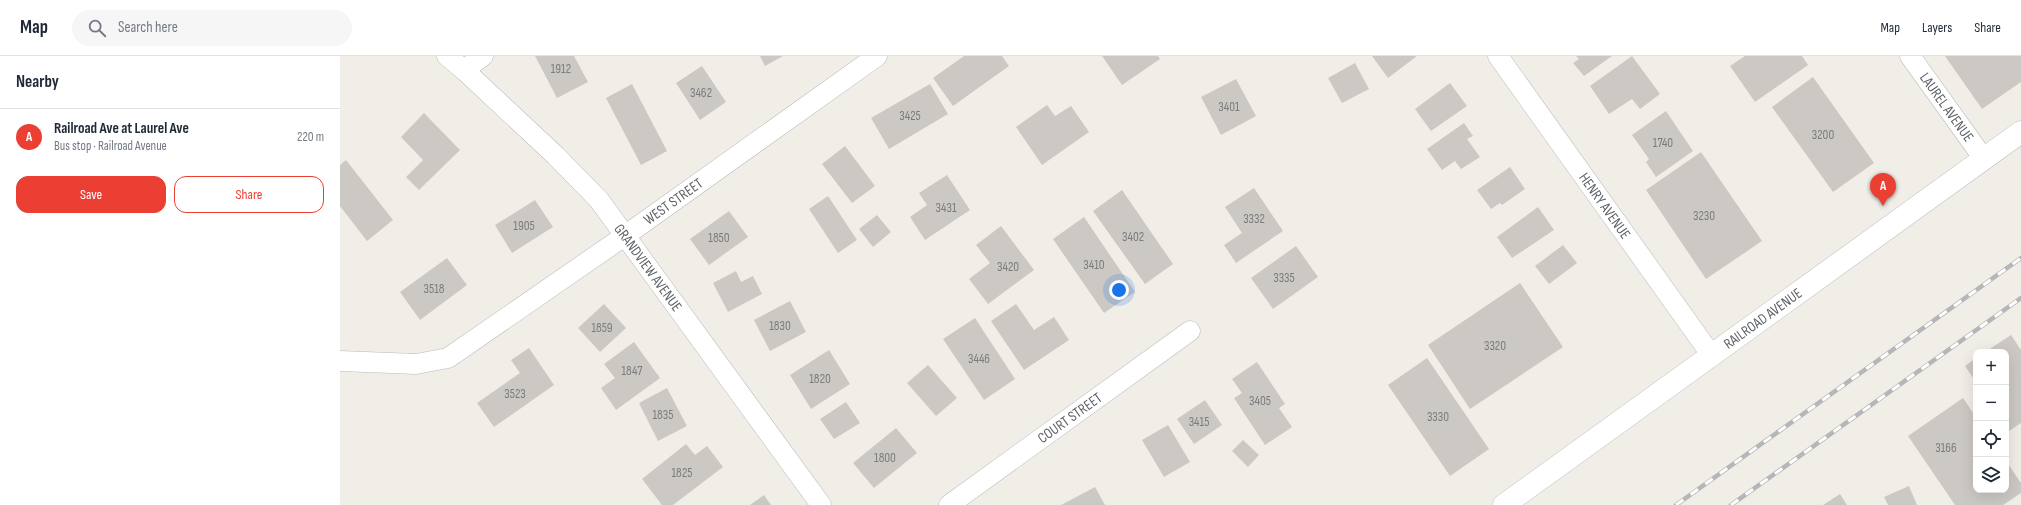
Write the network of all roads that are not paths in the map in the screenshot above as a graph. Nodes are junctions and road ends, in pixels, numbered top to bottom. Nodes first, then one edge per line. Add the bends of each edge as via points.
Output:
1 (446, 56) edge
2 (483, 56) edge
3 (877, 56) edge
4 (1498, 56) edge
5 (1910, 56) edge
6 (464, 70) junction
7 (2021, 132) edge
8 (1984, 159) junction
9 (626, 235) junction
10 (1190, 331) dead end
11 (1712, 356) junction
12 (340, 361) edge
13 (821, 505) edge
14 (949, 505) edge
15 (1504, 505) edge

1 - 6 street, GRANDVIEW AVENUE
2 - 6 street
3 - 9 street, WEST STREET
4 - 11 street, HENRY AVENUE
5 - 8 street, LAUREL AVENUE
6 - 9 street, GRANDVIEW AVENUE via 577,177
7 - 8 main road, RAILROAD AVENUE
8 - 11 main road, RAILROAD AVENUE
9 - 12 street, WEST STREET via 448,358 416,364
9 - 13 street, GRANDVIEW AVENUE
10 - 14 street, COURT STREET
11 - 15 main road, RAILROAD AVENUE

